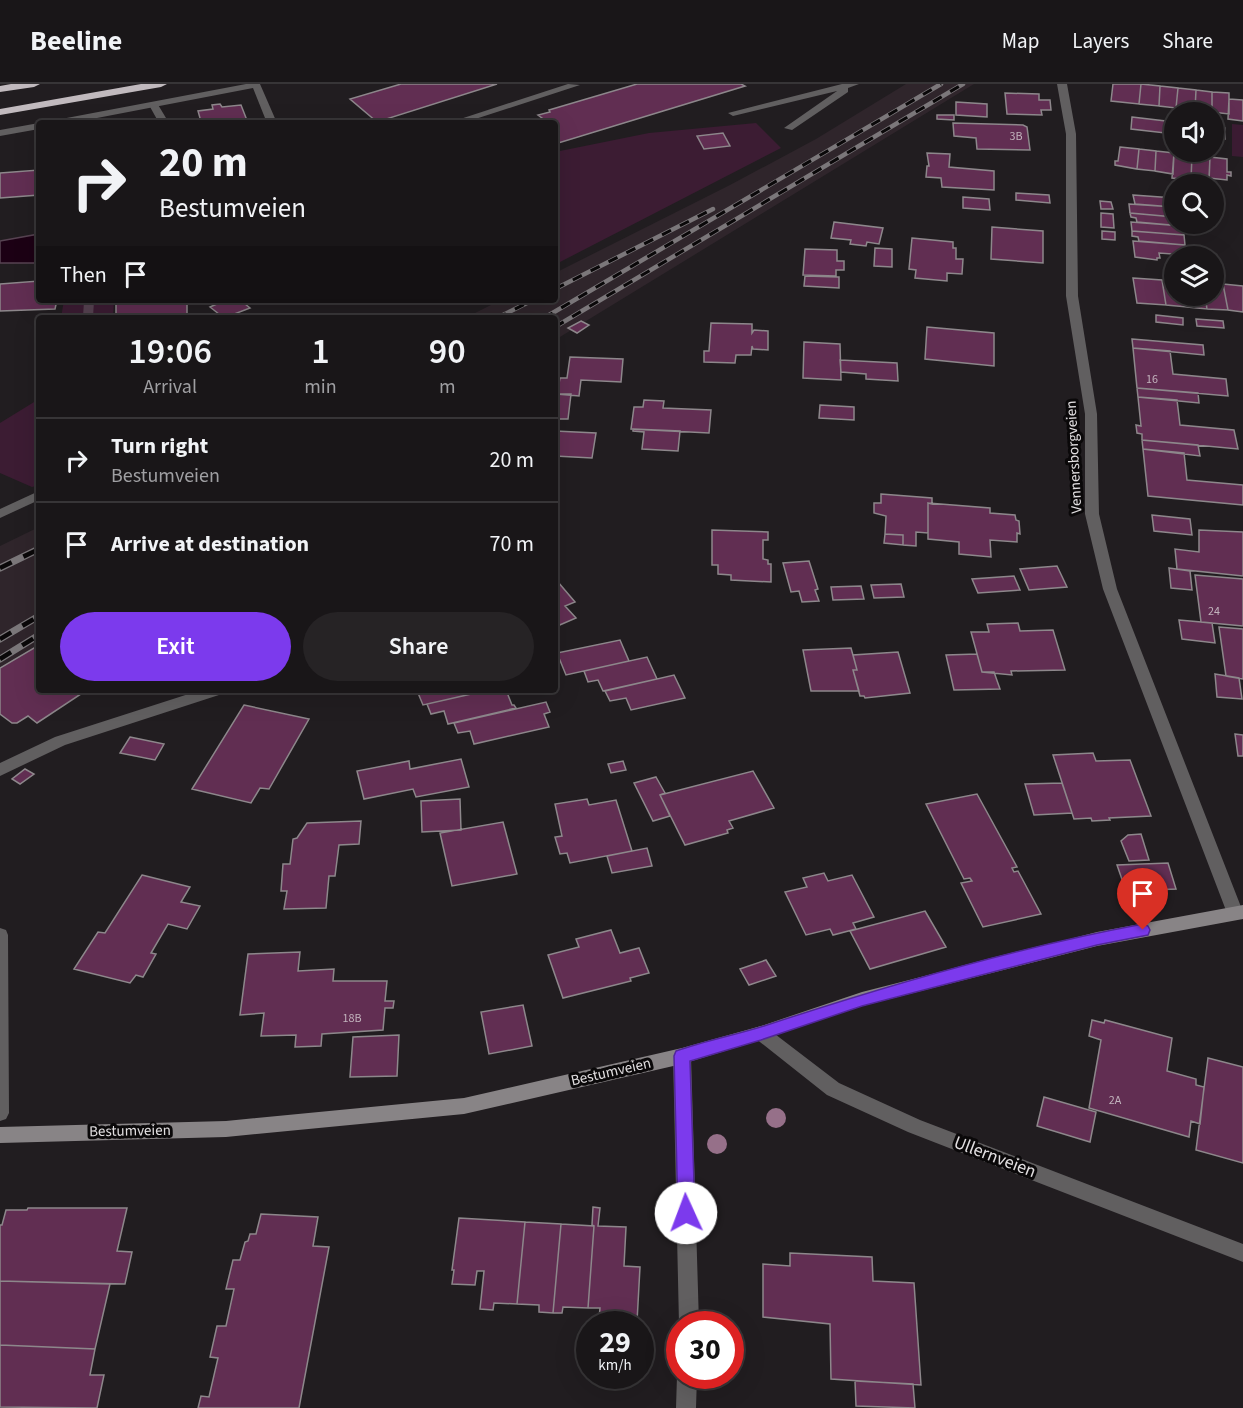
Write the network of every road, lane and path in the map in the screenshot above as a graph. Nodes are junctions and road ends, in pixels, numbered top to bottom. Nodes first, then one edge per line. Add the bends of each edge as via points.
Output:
1 (34, 84) edge
2 (161, 84) edge
3 (855, 84) edge
4 (1062, 84) edge
5 (256, 85) edge
6 (575, 85) edge
7 (0, 89) edge
8 (154, 105) junction
9 (0, 112) edge
10 (733, 113) dead end
11 (90, 120) edge
12 (162, 120) edge
13 (271, 120) edge
14 (463, 120) edge
15 (36, 127) edge
16 (789, 128) dead end
17 (0, 133) edge
18 (36, 496) edge
19 (0, 514) edge
20 (208, 693) edge
21 (0, 770) edge
22 (1239, 912) edge
23 (0, 935) edge
24 (761, 1034) junction
25 (682, 1056) junction
26 (0, 1113) edge
27 (0, 1135) edge
28 (1243, 1253) edge
29 (689, 1311) edge
30 (687, 1389) edge
31 (686, 1408) edge

1 - 7 highway
2 - 9 highway
3 - 10 street
3 - 16 street
4 - 22 street, Vennersborgveien via 1071,134 1072,297 1091,414 1092,514 1110,589
5 - 8 street
5 - 13 street
6 - 14 street
8 - 11 street
8 - 12 street
15 - 17 street
18 - 19 street
20 - 21 street via 60,741
22 - 24 street, Bestumveien via 1064,947 862,999
23 - 26 street
24 - 25 street, Bestumveien
24 - 28 street, Ullernveien via 833,1089 894,1117
25 - 27 street, Bestumveien via 464,1106 226,1129
25 - 29 street
30 - 31 street

